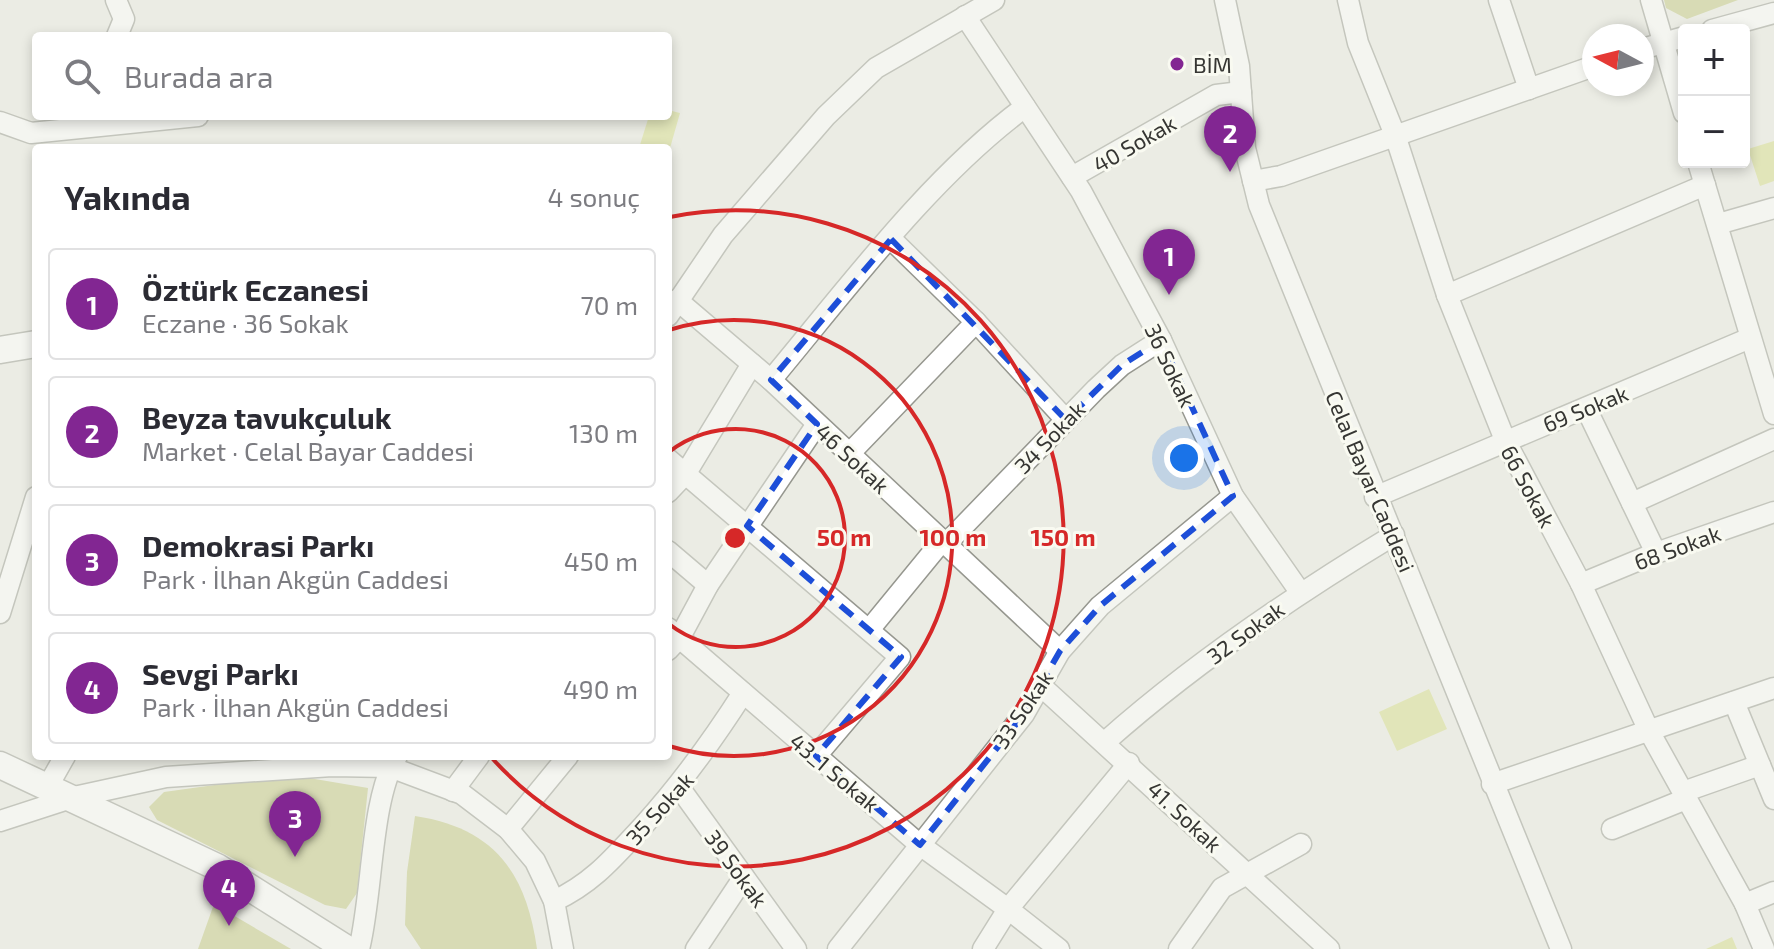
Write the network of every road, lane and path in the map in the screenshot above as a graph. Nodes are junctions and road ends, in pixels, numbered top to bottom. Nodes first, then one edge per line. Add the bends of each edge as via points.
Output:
1 (116, 0) edge
2 (994, 0) edge
3 (1225, 0) edge
4 (1348, 0) edge
5 (1499, 0) edge
6 (1651, 0) edge
7 (1774, 13) edge
8 (965, 16) junction
9 (1734, 24) edge
10 (119, 32) edge
11 (1674, 39) edge
12 (1654, 45) edge
13 (1582, 70) edge
14 (1529, 89) junction
15 (1241, 92) junction
16 (1682, 96) edge
17 (1025, 107) junction
18 (121, 120) edge
19 (0, 122) edge
20 (82, 122) edge
21 (1395, 135) junction
22 (1700, 168) edge
23 (1072, 177) junction
24 (1253, 181) junction
25 (1705, 185) junction
26 (1774, 208) edge
27 (1718, 224) junction
28 (891, 239) junction
29 (1447, 295) junction
30 (673, 308) edge
31 (976, 322) junction
32 (1750, 338) junction
33 (1161, 340) junction
34 (32, 345) edge
35 (0, 350) edge
36 (752, 364) junction
37 (771, 380) junction
38 (1586, 408) junction
39 (1774, 414) edge
40 (1066, 420) junction
41 (817, 424) junction
42 (1774, 439) edge
43 (1505, 440) junction
44 (849, 454) junction
45 (672, 462) edge
46 (686, 473) junction
47 (672, 488) edge
48 (1233, 496) junction
49 (1375, 497) junction
50 (1632, 503) junction
51 (32, 510) edge
52 (1774, 512) edge
53 (747, 526) junction
54 (1394, 535) junction
55 (944, 543) junction
56 (1656, 553) junction
57 (672, 554) edge
58 (1581, 584) junction
59 (708, 585) junction
60 (1300, 592) junction
61 (0, 613) edge
62 (869, 630) junction
63 (672, 638) edge
64 (1060, 651) junction
65 (1040, 685) junction
66 (1774, 688) edge
67 (743, 693) junction
68 (1734, 702) junction
69 (1649, 731) junction
70 (1105, 742) junction
71 (816, 756) junction
72 (63, 760) edge
73 (476, 760) edge
74 (565, 760) edge
75 (309, 762) edge
76 (394, 762) edge
77 (1129, 763) junction
78 (227, 764) edge
79 (0, 765) edge
80 (1760, 765) junction
81 (1492, 784) junction
82 (48, 786) junction
83 (679, 787) junction
84 (453, 791) junction
85 (1773, 793) edge
86 (1684, 796) junction
87 (74, 797) junction
88 (0, 821) edge
89 (508, 829) junction
90 (1612, 829) dead end
91 (1301, 844) dead end
92 (920, 845) junction
93 (1246, 873) junction
94 (744, 877) junction
95 (1774, 892) edge
96 (554, 901) junction
97 (1745, 904) junction
98 (1008, 909) junction
99 (347, 949) edge
100 (359, 949) edge
101 (563, 949) edge
102 (696, 949) edge
103 (796, 949) edge
104 (838, 949) edge
105 (983, 949) edge
106 (1059, 949) edge
107 (1179, 949) edge
108 (1329, 949) edge
109 (1561, 949) edge
110 (1764, 949) edge

1 - 10 street via 124,19
2 - 8 street
3 - 15 street, Celal Bayar Caddesi
4 - 21 street, 66 Sokak via 1358,43
5 - 14 street
6 - 11 street
7 - 9 street
8 - 17 street, 36 Sokak
8 - 30 street via 876,68 826,116 723,235
11 - 12 street
11 - 16 street
13 - 14 street
14 - 21 street
15 - 23 street, 40 Sokak via 1216,95
15 - 24 street, Celal Bayar Caddesi
17 - 23 street, 36 Sokak
17 - 28 street via 988,134
18 - 20 street
19 - 20 street via 31,133
21 - 24 street
21 - 29 street, 66 Sokak
22 - 25 street
23 - 33 street, 36 Sokak
24 - 49 street, Celal Bayar Caddesi
25 - 27 street
25 - 29 street
26 - 27 street
27 - 32 street
28 - 31 street
28 - 37 street
29 - 43 street, 66 Sokak
30 - 36 street, 46 Sokak
31 - 40 street
31 - 44 street
32 - 38 street, 69 Sokak
32 - 39 street
33 - 40 street, 34 Sokak via 1122,365
33 - 48 street, 36 Sokak
34 - 35 main road
36 - 37 street, 46 Sokak
36 - 46 street
37 - 41 street, 46 Sokak
38 - 43 street, 69 Sokak
38 - 50 street
40 - 55 street, 34 Sokak
41 - 44 street, 46 Sokak
41 - 53 street
42 - 50 street
43 - 49 street, 69 Sokak
43 - 58 street, 66 Sokak
44 - 55 street, 46 Sokak
45 - 46 street
46 - 47 street
46 - 53 street
48 - 60 street, 36 Sokak
48 - 64 street, 33 Sokak via 1100,606
49 - 54 street, Celal Bayar Caddesi
50 - 56 street
51 - 61 street
52 - 56 street, 68 Sokak
53 - 59 street
53 - 62 street
54 - 60 street, 32 Sokak
54 - 81 street, Celal Bayar Caddesi
55 - 62 street, 34 Sokak
55 - 64 street, 46 Sokak
56 - 58 street, 68 Sokak
57 - 59 street
58 - 69 street, 66 Sokak
59 - 63 street
60 - 70 street, 32 Sokak via 1169,685
62 - 71 street via 900,657
63 - 67 street, 43_1 Sokak
64 - 65 street, 33 Sokak
65 - 70 street, 41. Sokak
65 - 92 street, 33 Sokak via 1024,714
66 - 68 street
67 - 71 street, 43_1 Sokak
67 - 83 street, 35 Sokak
68 - 69 street
68 - 80 street
69 - 81 street
69 - 86 street, 66 Sokak
70 - 77 street, 41. Sokak
71 - 92 street, 43_1 Sokak
72 - 82 street
73 - 84 street
74 - 89 street
75 - 76 street
75 - 78 street
76 - 84 street
76 - 100 street via 380,813
77 - 93 street, 41. Sokak
77 - 98 street
78 - 87 street
79 - 82 main road
80 - 85 street
80 - 86 street
81 - 109 street, Celal Bayar Caddesi
82 - 87 main road
83 - 94 street, 39 Sokak
83 - 96 street, 35 Sokak via 607,867
84 - 89 street
86 - 90 street
86 - 97 street, 66 Sokak
87 - 88 street
87 - 99 main road via 217,867
89 - 96 street via 535,861
91 - 93 street
92 - 98 street, 43_1 Sokak
92 - 104 street, 33 Sokak
93 - 107 street via 1222,888
93 - 108 street, 41. Sokak
94 - 102 street
94 - 103 street, 39 Sokak
95 - 97 street
96 - 101 street
97 - 110 street, 66 Sokak
98 - 105 street
98 - 106 street, 43_1 Sokak

